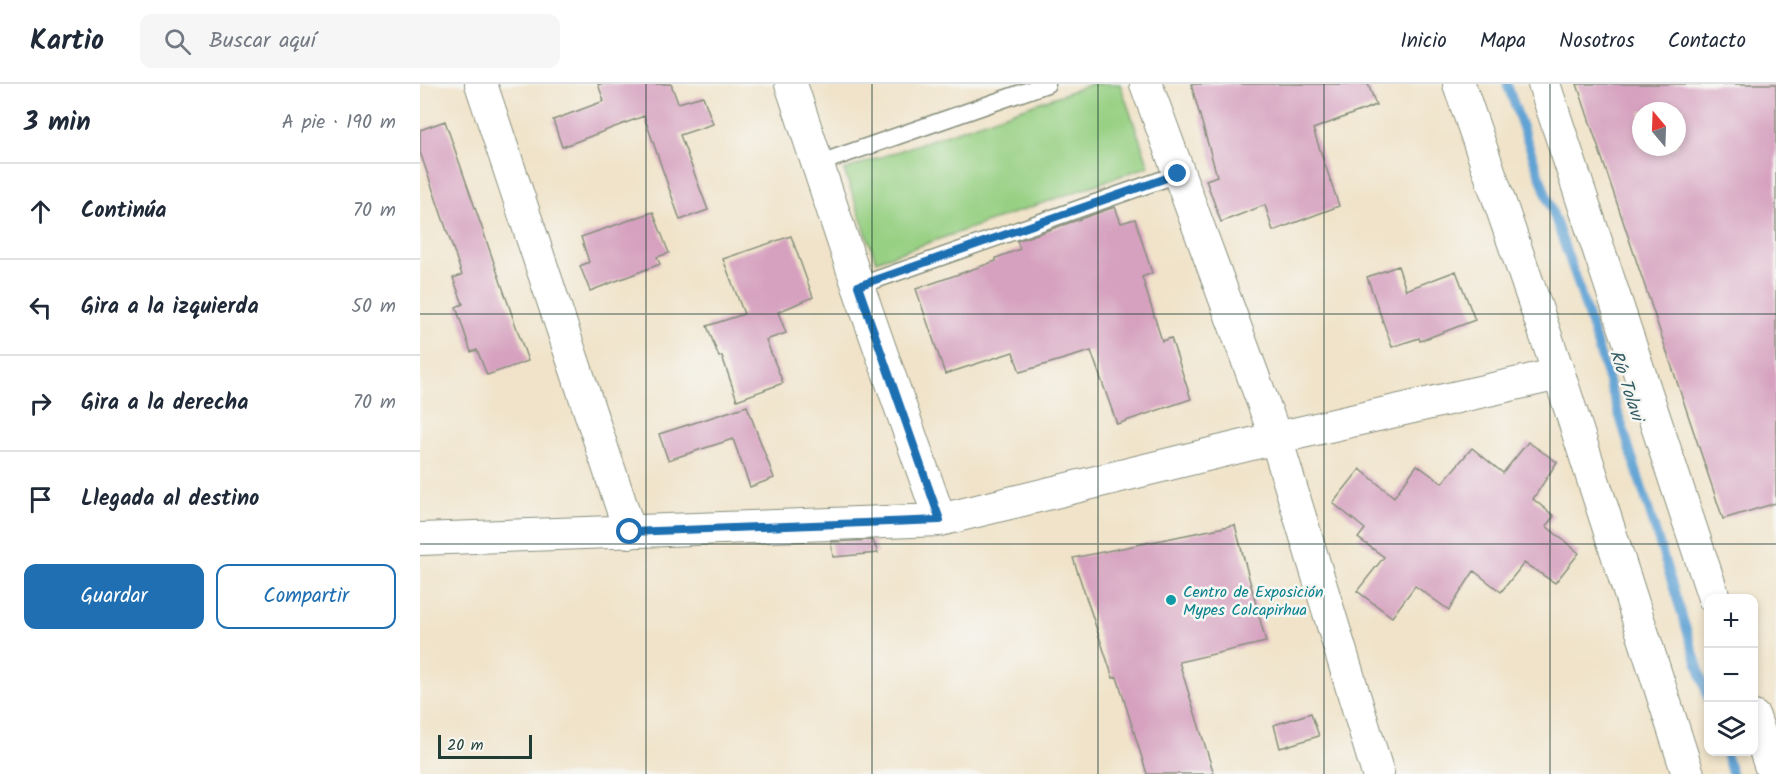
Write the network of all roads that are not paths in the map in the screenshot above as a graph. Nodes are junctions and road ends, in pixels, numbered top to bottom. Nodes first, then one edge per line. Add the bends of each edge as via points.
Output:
1 (481, 84) edge
2 (791, 84) edge
3 (1047, 84) edge
4 (1146, 84) edge
5 (1459, 84) edge
6 (1544, 84) edge
7 (817, 164) junction
8 (1178, 174) junction
9 (858, 286) junction
10 (1559, 374) junction
11 (1276, 438) junction
12 (940, 520) junction
13 (630, 532) junction
14 (420, 539) edge
15 (1713, 594) edge
16 (1758, 729) edge
17 (1377, 774) edge
18 (1688, 774) edge
19 (1773, 774) edge

1 - 13 street
2 - 7 street
3 - 7 lane
4 - 8 street
5 - 10 street
6 - 15 street
7 - 9 street
8 - 9 lane
8 - 11 street
9 - 12 street
10 - 11 street
10 - 18 street
11 - 12 street
11 - 17 street
12 - 13 street
13 - 14 street
16 - 19 street

